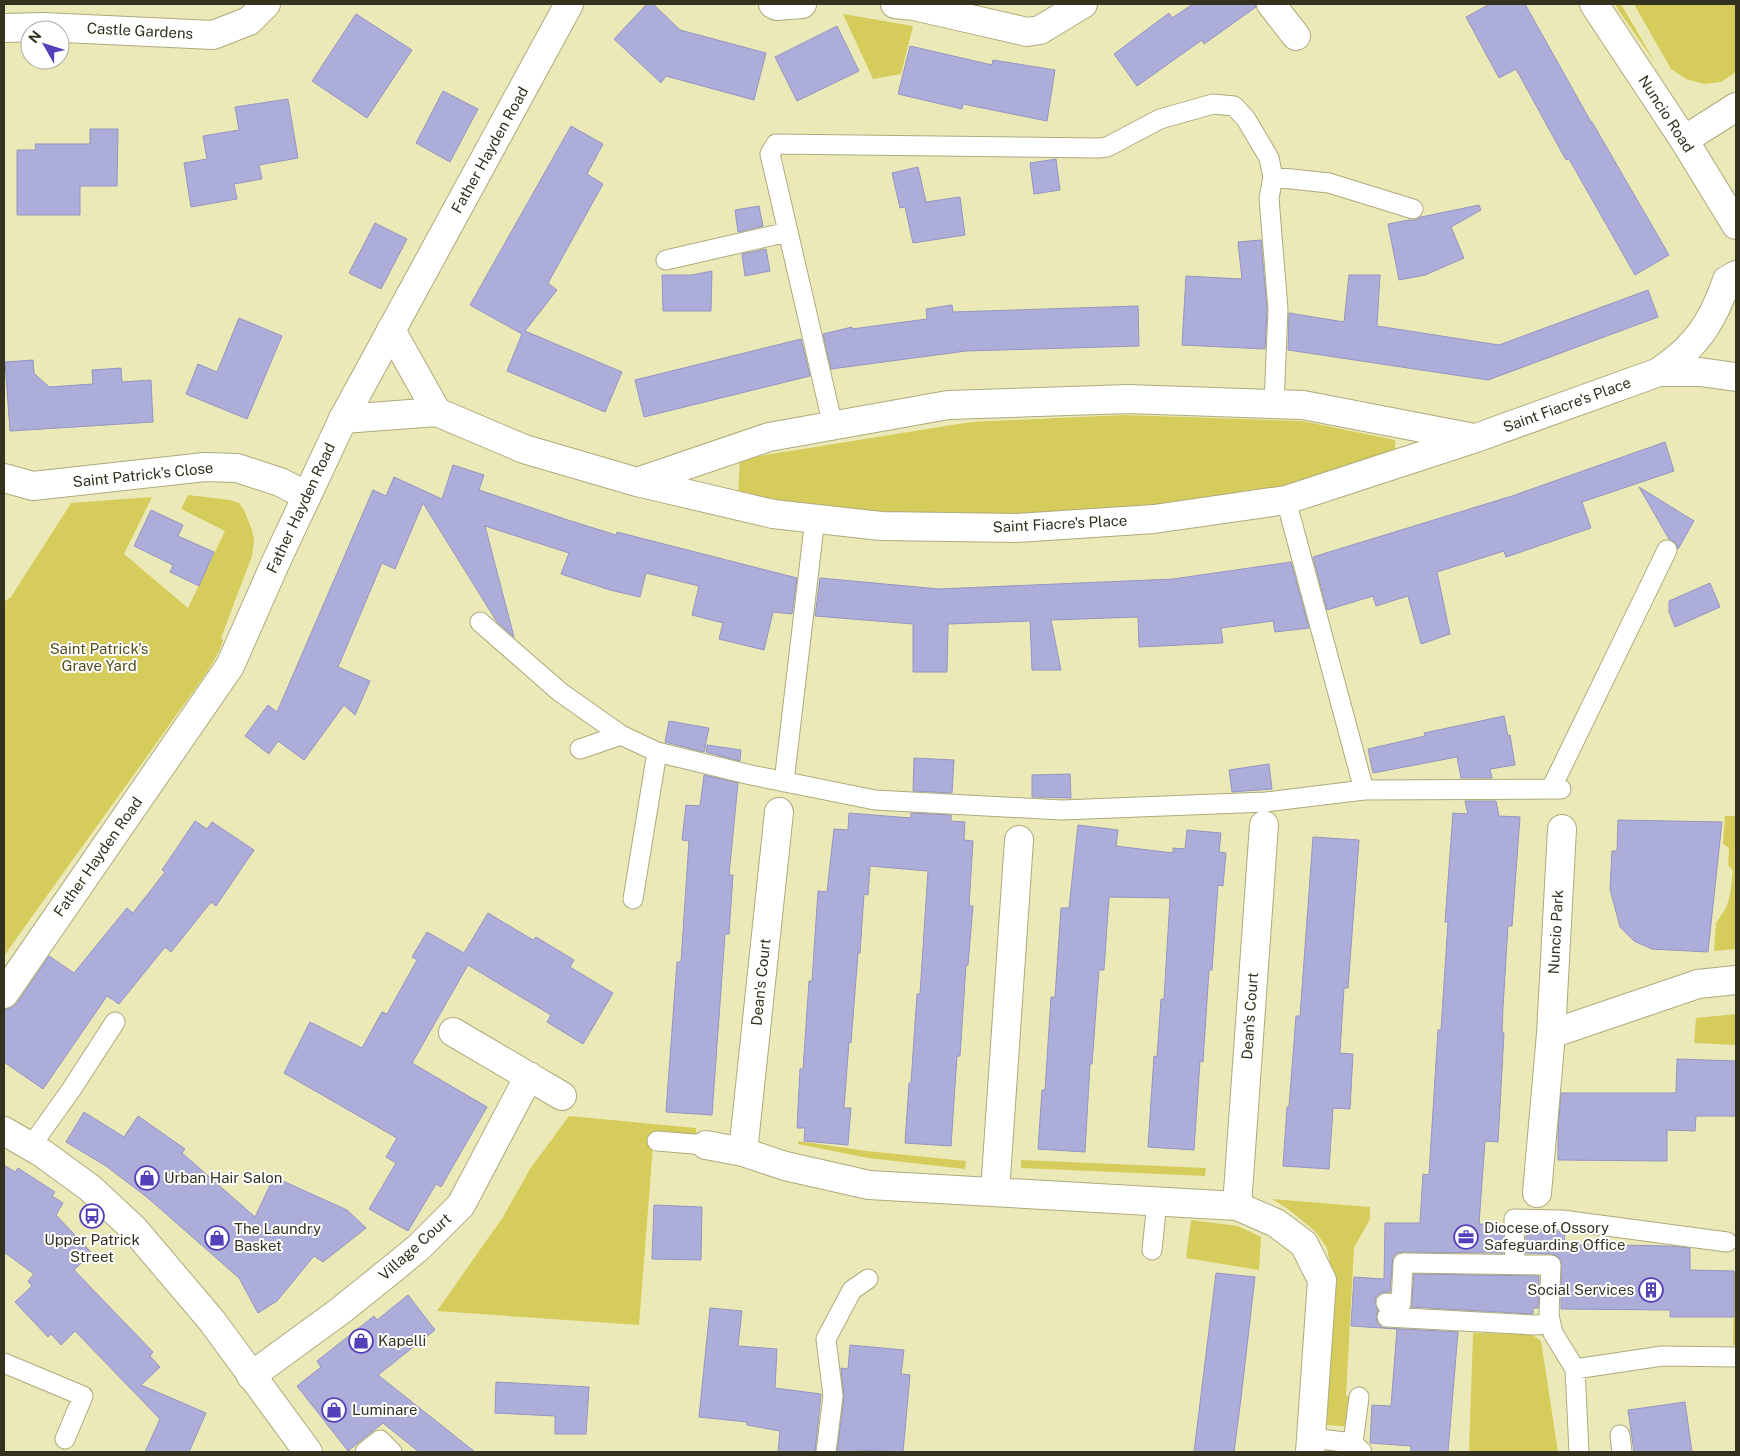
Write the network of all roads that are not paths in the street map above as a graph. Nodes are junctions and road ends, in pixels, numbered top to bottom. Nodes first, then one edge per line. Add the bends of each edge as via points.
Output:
1 (266, 4) edge
2 (569, 4) edge
3 (773, 4) edge
4 (802, 4) edge
5 (896, 4) edge
6 (1083, 4) edge
7 (1271, 4) edge
8 (1594, 4) edge
9 (4, 28) edge
10 (1296, 36) dead end
11 (1736, 107) edge
12 (1684, 140) junction
13 (1273, 177) junction
14 (1413, 209) dead end
15 (1736, 225) edge
16 (788, 232) junction
17 (666, 260) dead end
18 (1736, 275) edge
19 (392, 330) junction
20 (1659, 372) junction
21 (1736, 377) edge
22 (1274, 404) junction
23 (437, 412) junction
24 (343, 419) junction
25 (833, 426) junction
26 (1476, 438) junction
27 (4, 478) edge
28 (637, 482) junction
29 (307, 496) junction
30 (1286, 500) junction
31 (815, 518) junction
32 (1667, 550) dead end
33 (480, 622) dead end
34 (621, 735) junction
35 (580, 749) dead end
36 (656, 752) junction
37 (784, 782) junction
38 (1364, 790) junction
39 (780, 812) dead end
40 (1264, 825) dead end
41 (1562, 830) dead end
42 (1019, 840) dead end
43 (633, 900) dead end
44 (1736, 980) edge
45 (4, 994) edge
46 (114, 1022) dead end
47 (453, 1032) dead end
48 (1551, 1034) junction
49 (529, 1076) junction
50 (562, 1096) dead end
51 (4, 1131) edge
52 (657, 1141) dead end
53 (706, 1145) joint
54 (31, 1146) junction
55 (743, 1152) junction
56 (995, 1192) junction
57 (1537, 1193) dead end
58 (1157, 1202) junction
59 (1237, 1206) junction
60 (1727, 1242) dead end
61 (1152, 1250) dead end
62 (1515, 1264) junction
63 (868, 1279) dead end
64 (1551, 1324) junction
65 (1736, 1357) edge
66 (4, 1363) edge
67 (1575, 1369) junction
68 (251, 1376) junction
69 (1363, 1400) dead end
70 (65, 1439) dead end
71 (1310, 1445) edge
72 (1358, 1448) edge
73 (308, 1452) edge
74 (365, 1452) edge
75 (392, 1452) edge
76 (826, 1452) edge
77 (1579, 1452) edge

1 - 9 street, Castle Gardens via 249,21 213,35
2 - 19 street, Father Hayden Road
3 - 4 street
5 - 6 street via 1027,32 1040,30
7 - 10 street
8 - 12 street, Nuncio Road
11 - 12 street
12 - 15 street, Nuncio Road
13 - 14 lane via 1329,183
13 - 16 lane via 1269,158 1246,119 1234,106 1213,104 1160,119 1107,147 1098,148 776,144 770,154
13 - 22 lane via 1269,198 1278,309
16 - 17 lane
16 - 25 lane
18 - 20 street, Saint Fiacre's Place via 1727,280 1716,310 1701,333
19 - 23 street
19 - 24 street, Father Hayden Road
20 - 21 street, Saint Fiacre's Place via 1700,372
20 - 26 street, Saint Fiacre's Place
22 - 25 street via 1128,399 948,405
22 - 26 street via 1303,405
23 - 24 street, Saint Fiacre's Place
23 - 28 street, Saint Fiacre's Place via 524,449
24 - 29 street, Father Hayden Road
25 - 28 street via 769,438
26 - 30 street, Saint Fiacre's Place
27 - 29 street, Saint Patrick's Close via 34,486 205,467 238,468 280,482
28 - 31 street, Saint Fiacre's Place via 773,514
29 - 45 street, Father Hayden Road via 230,666
30 - 31 street, Saint Fiacre's Place via 1154,519 1017,528 881,526
30 - 38 lane
31 - 37 lane
32 - 38 lane via 1556,789
33 - 34 lane via 560,692
34 - 35 lane
34 - 36 lane
36 - 37 lane
36 - 43 lane
37 - 38 lane via 874,800 1062,810 1266,802
39 - 55 street, Dean's Court
40 - 59 street, Dean's Court
41 - 48 street, Nuncio Park
42 - 56 street
44 - 48 street via 1698,984
46 - 54 lane
47 - 49 street
48 - 57 street, Nuncio Park
49 - 50 street
49 - 68 street, Village Court via 461,1205 396,1266
51 - 54 street
52 - 53 lane
53 - 55 street
54 - 68 street via 90,1188 134,1229 212,1321
55 - 56 street via 785,1166 869,1185
56 - 58 street
58 - 59 street
58 - 61 lane
59 - 71 street via 1276,1223 1304,1244 1322,1280
60 - 62 lane via 1562,1220 1514,1219
62 - 64 lane via 1551,1265
62 - 64 lane via 1403,1263 1401,1304 1387,1310
63 - 76 lane via 852,1290 826,1339 833,1396
64 - 67 lane
65 - 67 lane via 1662,1356
66 - 70 lane via 83,1396
67 - 77 lane
68 - 73 street
69 - 72 lane
71 - 72 lane
74 - 75 lane via 380,1440

